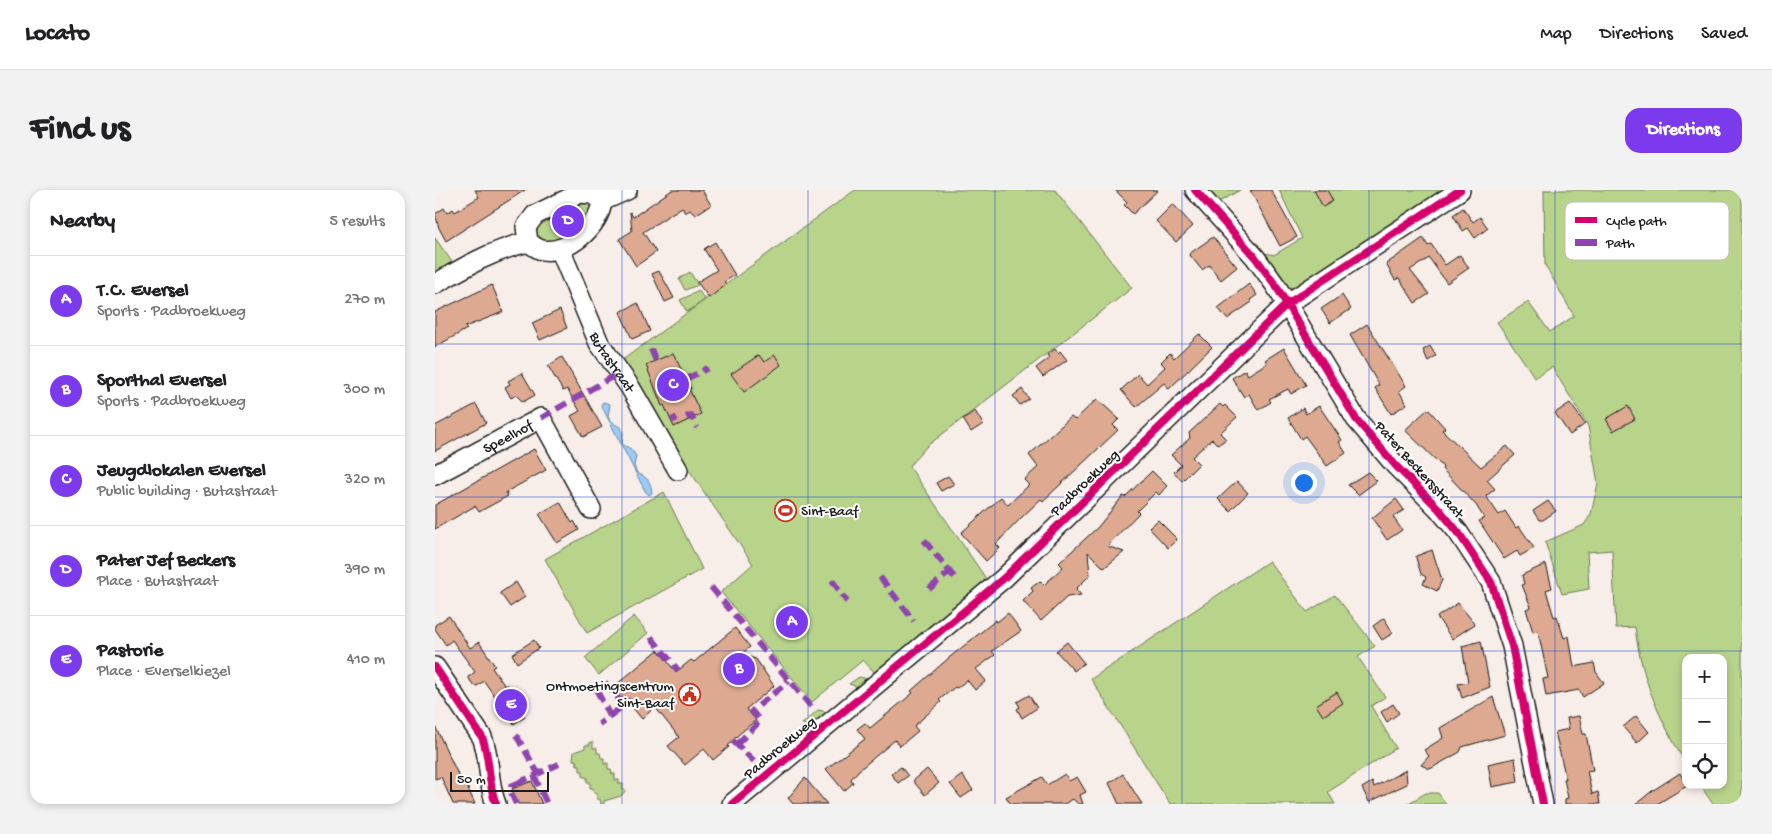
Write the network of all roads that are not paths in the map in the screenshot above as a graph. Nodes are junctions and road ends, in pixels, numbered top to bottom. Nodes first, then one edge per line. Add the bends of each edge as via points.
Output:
1 (627, 190) edge
2 (1195, 190) edge
3 (1460, 190) edge
4 (602, 201) junction
5 (528, 242) junction
6 (560, 249) junction
7 (435, 284) edge
8 (1287, 304) junction
9 (678, 470) dead end
10 (435, 475) edge
11 (591, 508) dead end
12 (435, 667) edge
13 (496, 804) edge
14 (732, 804) edge
15 (1543, 804) edge

1 - 4 street
2 - 8 street, Pater Beckersstraat via 1255,257
3 - 8 street, Padbroekweg
4 - 5 street via 592,194 580,193 556,203 535,216 526,227
4 - 6 street via 601,211 593,224
5 - 6 street via 539,250
5 - 7 street via 479,258
6 - 9 street, Butastraat via 599,343 630,387
8 - 14 street, Padbroekweg via 1004,578
8 - 15 street, Pater Beckersstraat via 1356,419 1458,532 1491,582 1512,646
10 - 11 street, Speelhof via 541,418
12 - 13 street via 482,737

